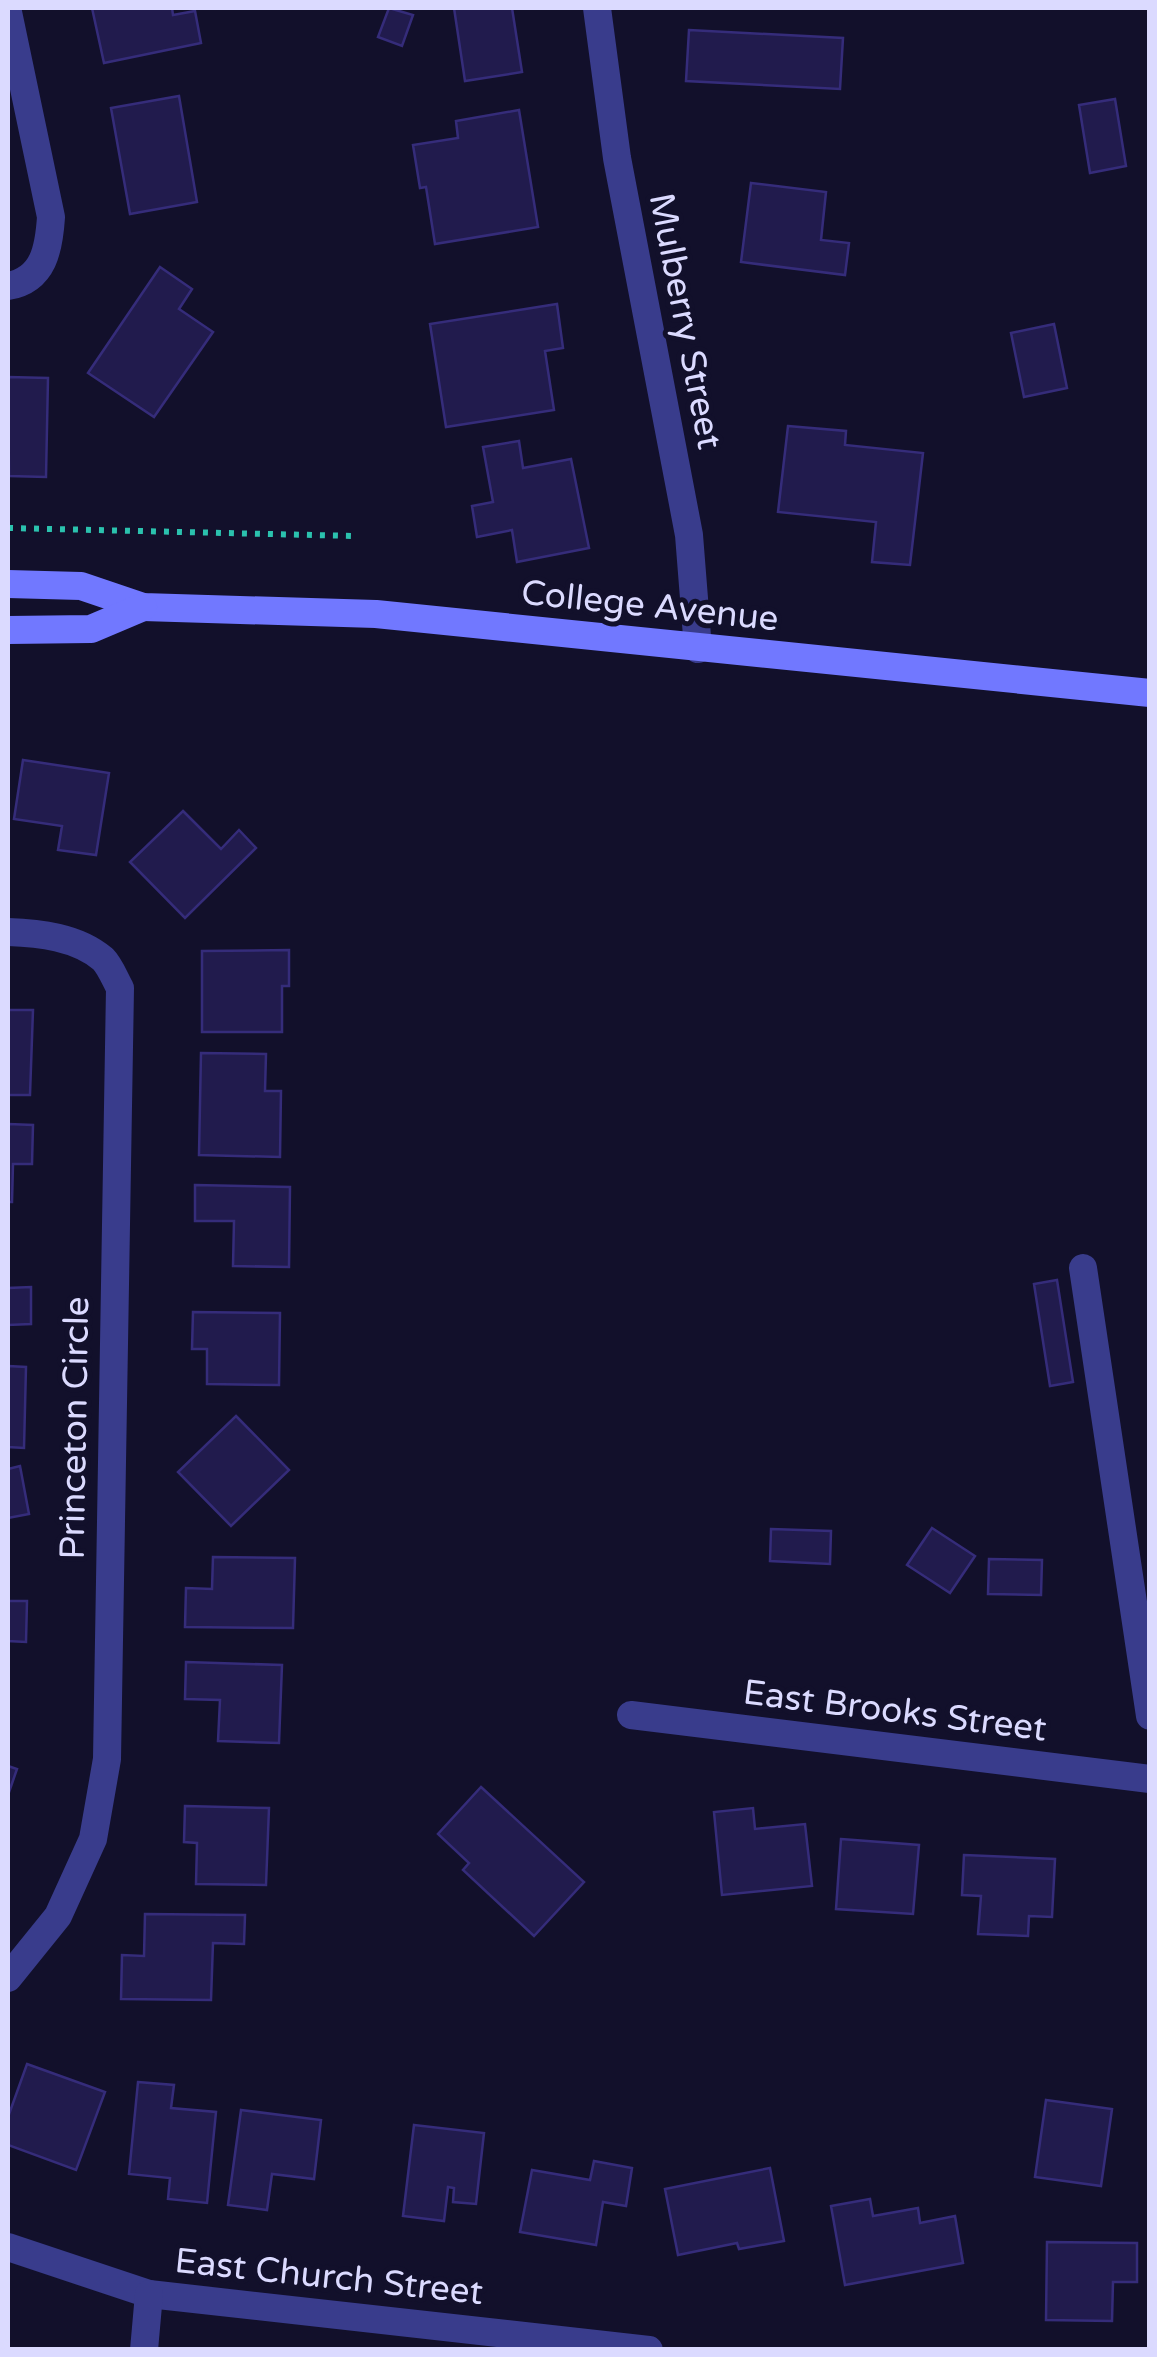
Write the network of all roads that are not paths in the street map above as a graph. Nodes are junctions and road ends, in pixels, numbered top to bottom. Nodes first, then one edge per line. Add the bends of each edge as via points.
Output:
1 (597, 8) edge
2 (8, 12) edge
3 (8, 286) edge
4 (8, 584) edge
5 (143, 607) junction
6 (8, 630) edge
7 (698, 649) junction
8 (1150, 692) edge
9 (8, 932) edge
10 (1084, 1268) dead end
11 (631, 1716) dead end
12 (1150, 1716) edge
13 (1150, 1780) edge
14 (8, 1978) edge
15 (8, 2247) edge
16 (149, 2294) junction
17 (144, 2350) edge
18 (648, 2350) edge

1 - 7 street, Mulberry Street via 617,158 689,535
2 - 3 street via 52,217 38,271
4 - 5 main road, College Avenue via 80,586
5 - 6 main road, College Avenue via 91,629
5 - 7 main road, College Avenue via 376,614
7 - 8 main road, College Avenue
9 - 14 street, Princeton Circle via 46,934 84,948 104,960 120,988 107,1759 86,1855 58,1916
10 - 12 street
11 - 13 street, East Brooks Street
15 - 16 street, East Church Street
16 - 17 street
16 - 18 street, East Church Street

